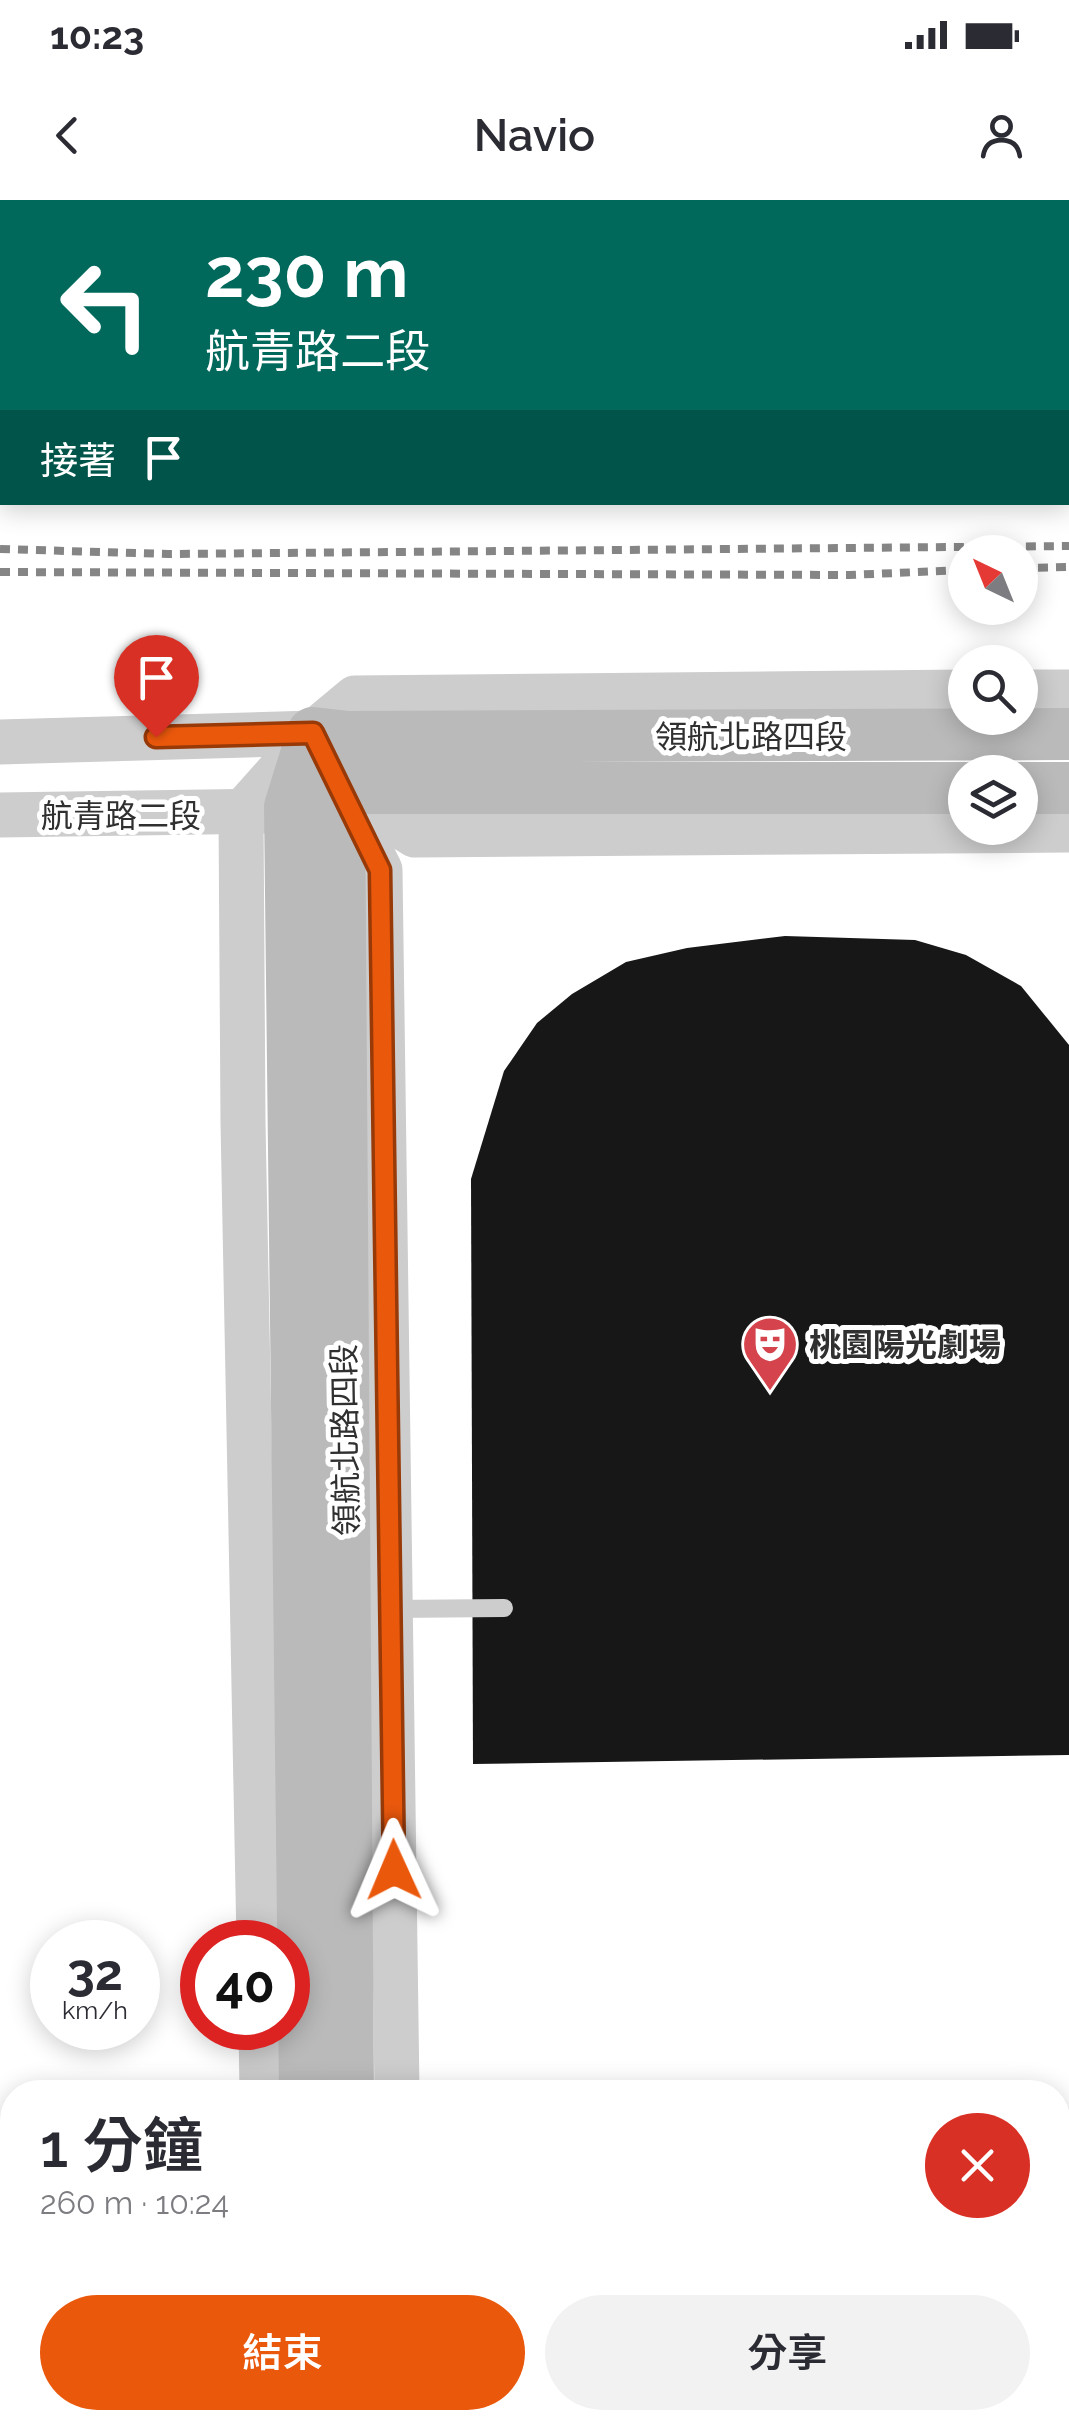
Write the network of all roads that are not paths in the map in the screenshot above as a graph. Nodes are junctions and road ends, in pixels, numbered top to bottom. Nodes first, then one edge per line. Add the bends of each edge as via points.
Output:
1 (948, 692) edge
2 (1038, 692) edge
3 (1069, 692) edge
4 (313, 733) junction
5 (1069, 734) edge
6 (0, 742) edge
7 (339, 788) junction
8 (948, 788) edge
9 (1038, 788) edge
10 (1069, 788) edge
11 (266, 811) junction
12 (0, 815) edge
13 (1069, 830) edge
14 (415, 835) junction
15 (380, 870) junction
16 (504, 1608) dead end
17 (391, 1609) junction
18 (259, 1920) edge
19 (261, 2050) edge
20 (262, 2080) edge
21 (305, 2080) edge
22 (348, 2080) edge
23 (397, 2080) edge

1 - 4 street, 領航北路四段 via 355,698
2 - 3 street
4 - 5 main road, 領航北路四段
4 - 6 street
4 - 7 street, 領航北路四段
4 - 11 main road, 領航北路四段
7 - 8 main road, 領航北路四段
7 - 11 street, 領航北路四段
7 - 14 street
7 - 15 street, 領航北路四段
7 - 22 main road, 領航北路四段
9 - 10 main road
11 - 12 street, 航青路二段
11 - 18 street, 領航北路四段 via 242,1122
11 - 21 main road, 領航北路四段
13 - 14 street
14 - 15 street
15 - 17 street, 領航北路四段
16 - 17 lane
17 - 23 street, 領航北路四段
19 - 20 street

